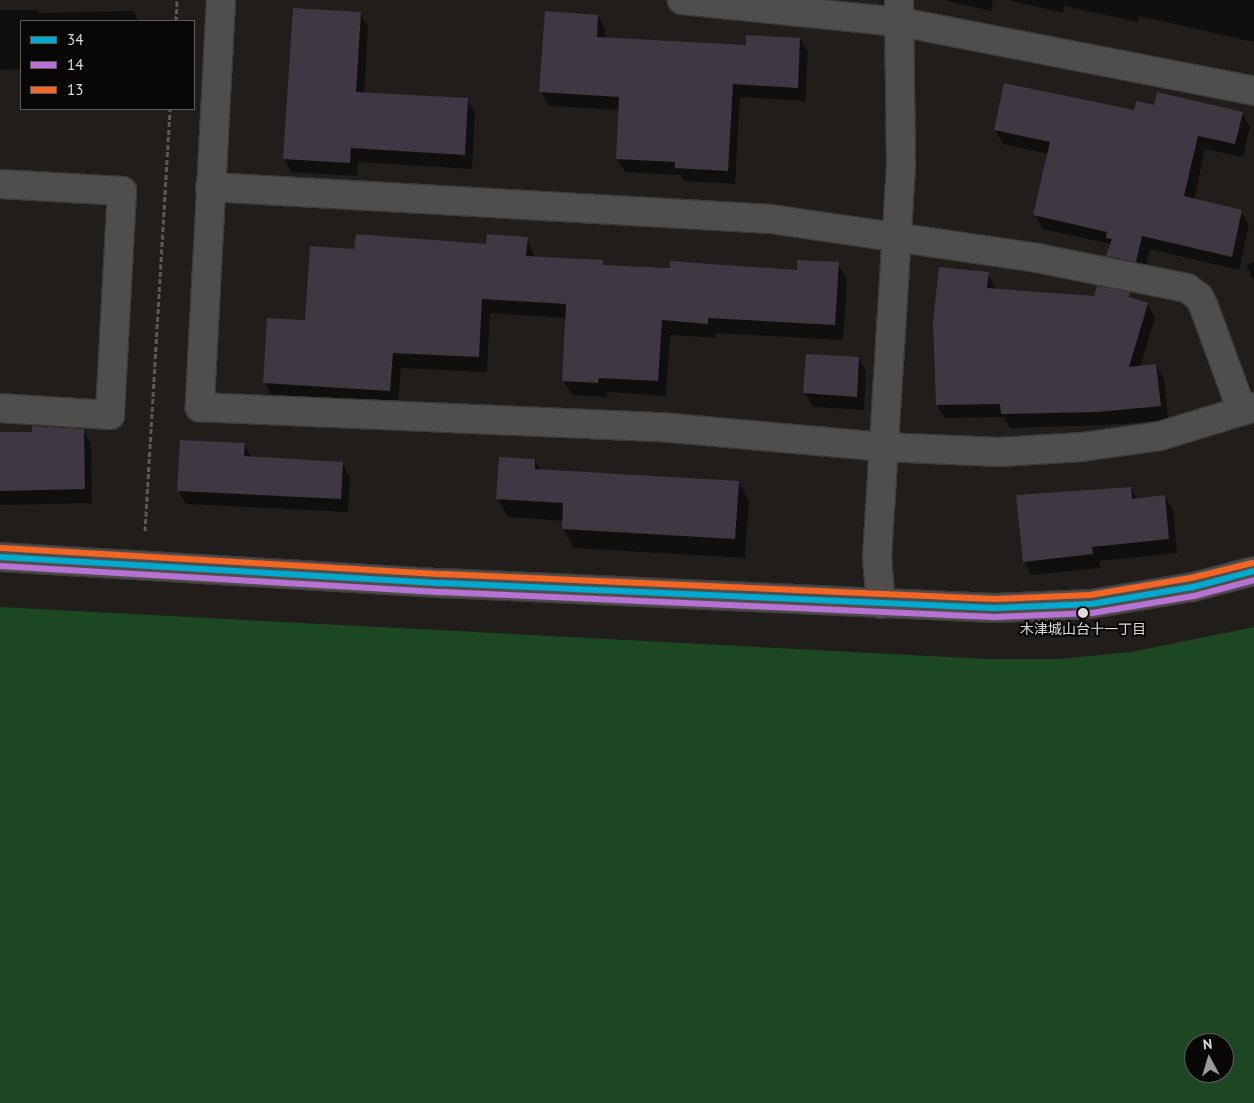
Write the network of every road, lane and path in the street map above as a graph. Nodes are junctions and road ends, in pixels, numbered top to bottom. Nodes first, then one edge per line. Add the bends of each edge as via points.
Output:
1 (177, 0) edge
2 (221, 0) edge
3 (682, 0) edge
4 (899, 11) edge
5 (176, 20) edge
6 (1254, 91) edge
7 (170, 110) edge
8 (0, 184) edge
9 (210, 187) junction
10 (895, 238) junction
11 (0, 408) edge
12 (1248, 409) edge
13 (883, 447) junction
14 (0, 557) edge
15 (142, 564) junction
16 (1254, 571) edge
17 (882, 604) junction

1 - 5 path
2 - 9 street
3 - 4 street
4 - 6 street
4 - 10 street via 901,167
7 - 15 path
8 - 11 street via 122,191 110,415
9 - 10 street via 771,219
9 - 13 street via 200,407 660,428
10 - 12 street via 1037,258 1187,288 1199,297
10 - 13 street
12 - 13 street via 1160,436 1082,447 999,452
13 - 17 street via 877,558
14 - 15 street
15 - 17 street
16 - 17 street via 1193,588 1092,604 995,608

